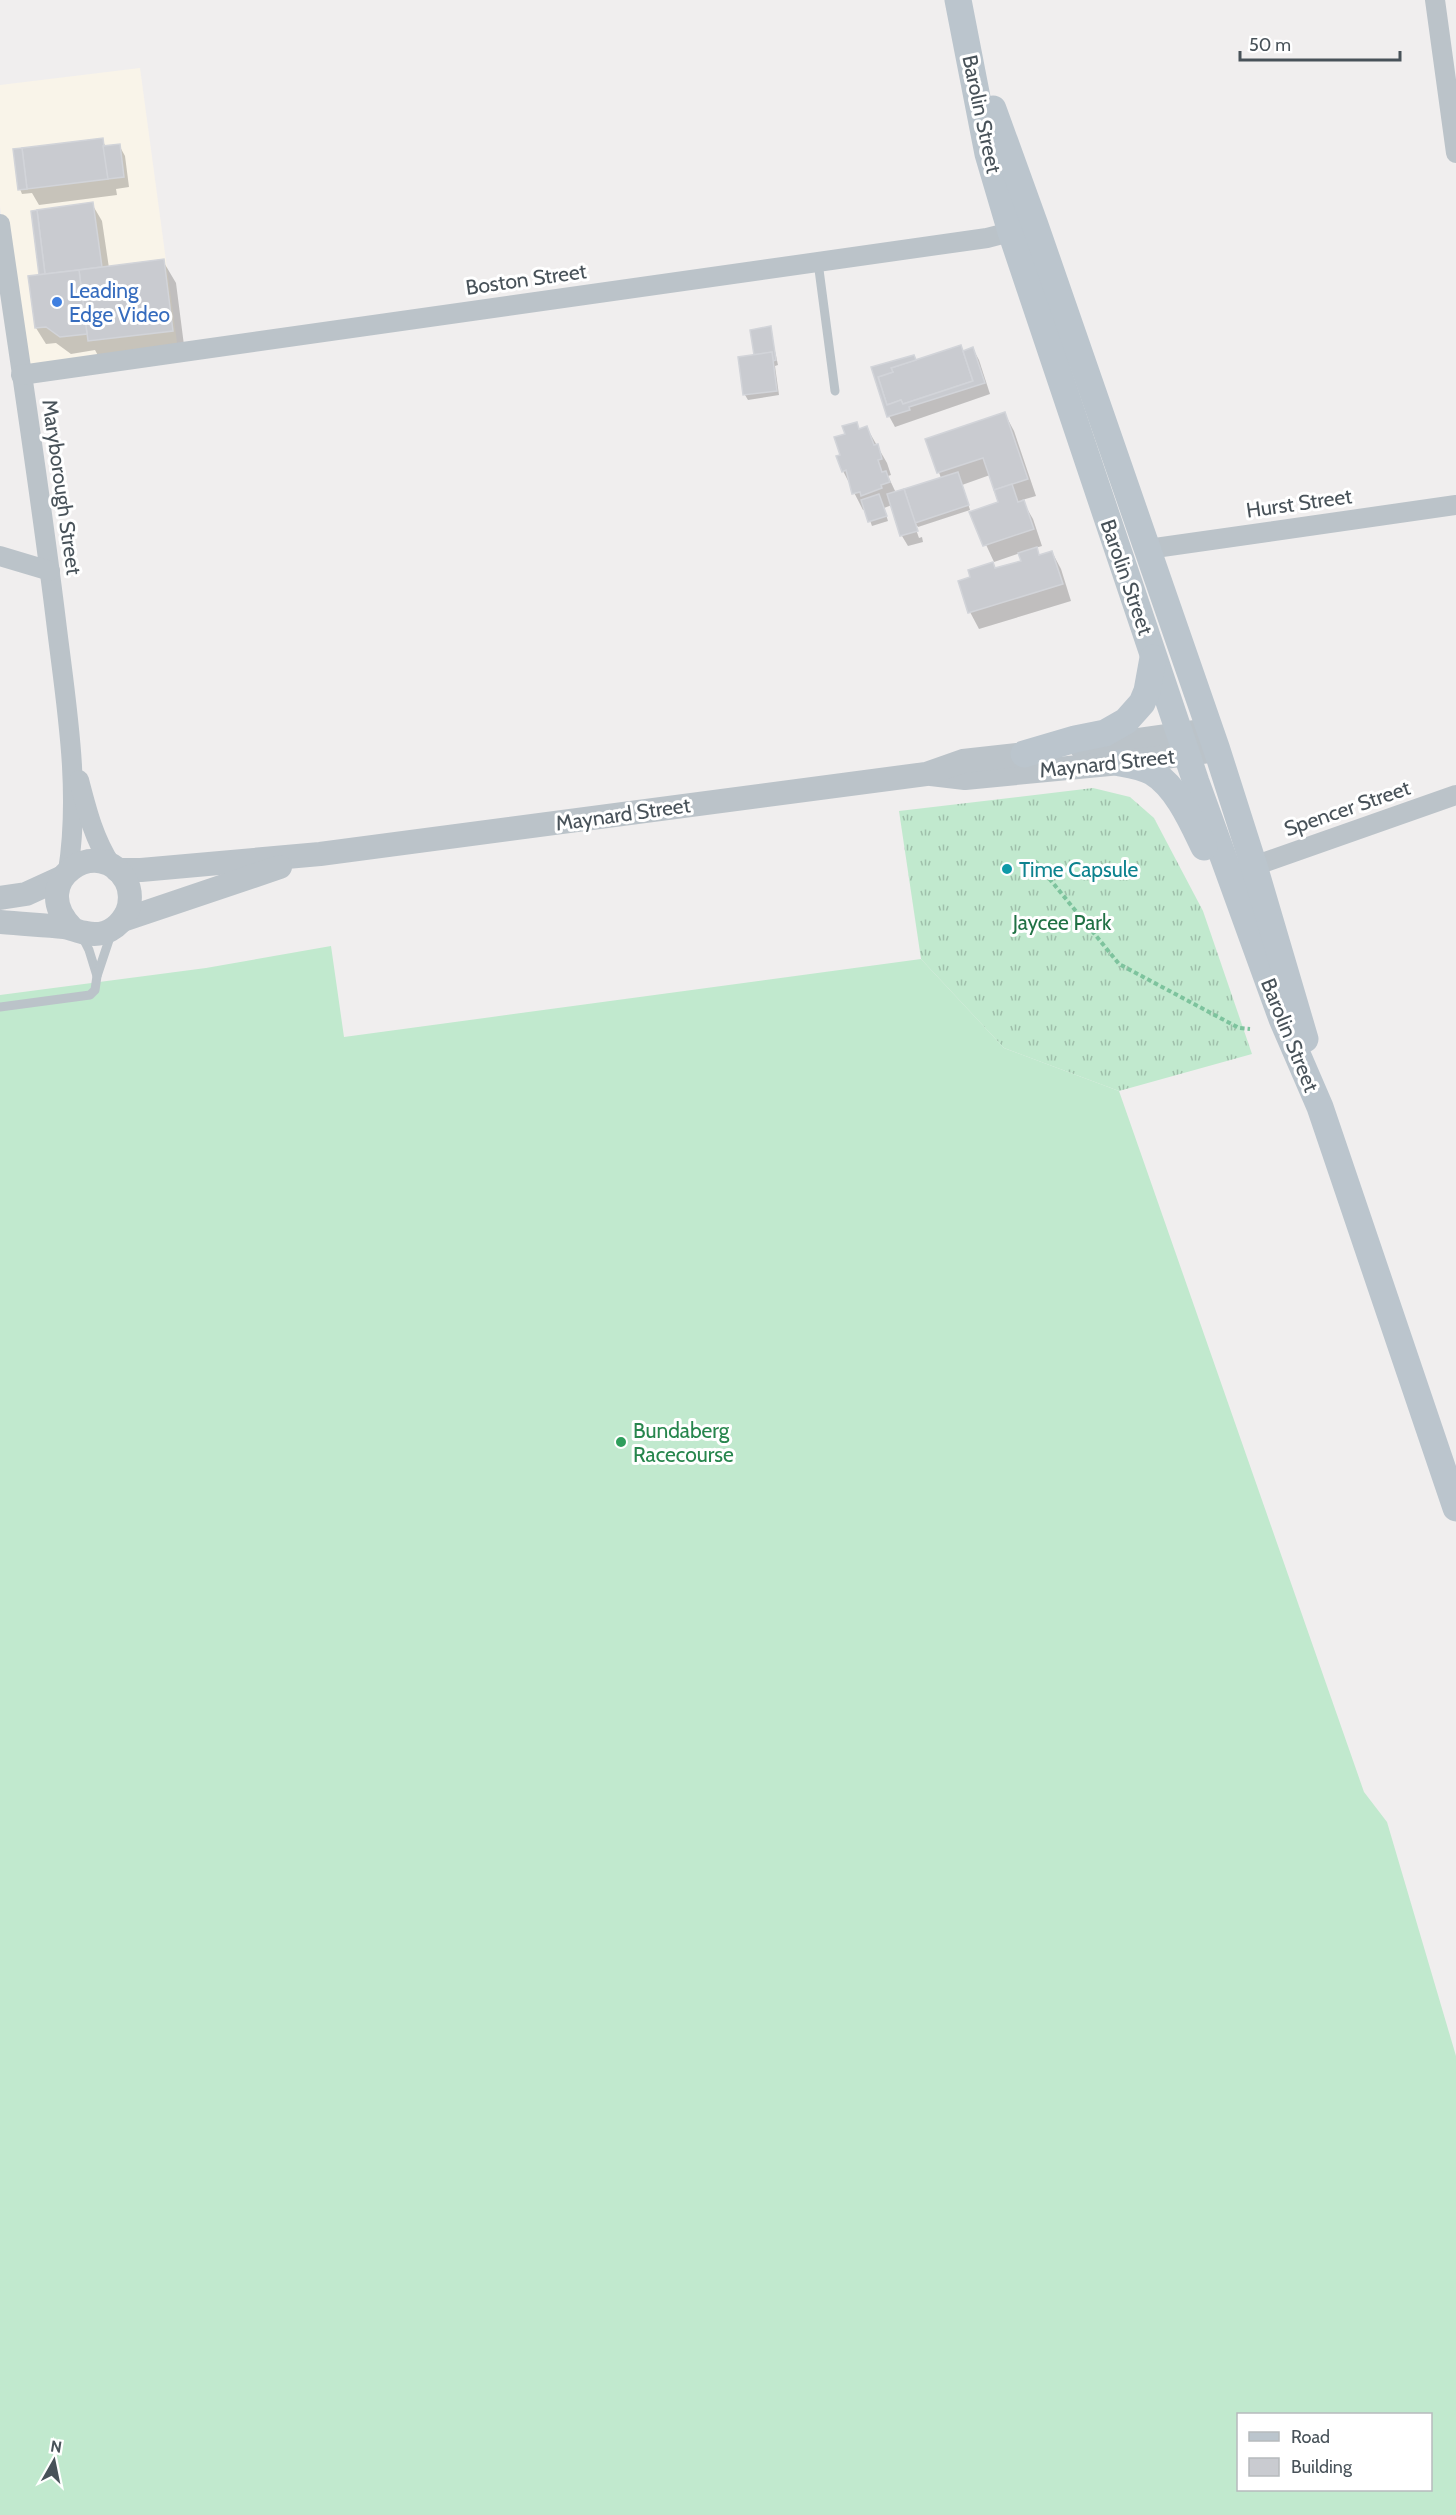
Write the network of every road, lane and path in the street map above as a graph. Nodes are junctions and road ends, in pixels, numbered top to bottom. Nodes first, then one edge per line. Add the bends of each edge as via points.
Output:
1 (958, 0) edge
2 (1435, 0) edge
3 (1456, 153) edge
4 (0, 224) edge
5 (1023, 229) junction
6 (818, 262) junction
7 (21, 375) junction
8 (835, 391) dead end
9 (1456, 505) edge
10 (1148, 549) junction
11 (0, 556) edge
12 (50, 571) junction
13 (1154, 657) junction
14 (1213, 740) junction
15 (1183, 745) junction
16 (1024, 754) junction
17 (73, 757) junction
18 (1120, 764) junction
19 (926, 774) junction
20 (1456, 795) edge
21 (320, 854) junction
22 (1035, 861) dead end
23 (1254, 866) junction
24 (114, 868) junction
25 (64, 875) junction
26 (0, 898) edge
27 (0, 922) edge
28 (118, 924) junction
29 (76, 930) junction
30 (1264, 972) junction
31 (97, 976) junction
32 (0, 1008) edge
33 (1250, 1029) dead end
34 (1320, 1107) junction
35 (1456, 1508) edge

1 - 5 main road, Barolin Street via 988,154
2 - 3 street
4 - 7 street, Maryborough Street
5 - 6 street, Boston Street via 987,238
5 - 10 main road, Barolin Street
5 - 13 main road, Barolin Street
6 - 7 street, Boston Street
6 - 8 lane
7 - 12 street, Maryborough Street
9 - 10 street, Hurst Street
10 - 14 main road, Barolin Street
11 - 12 street
12 - 17 street, Maryborough Street
13 - 15 main road, Barolin Street
13 - 16 main road via 1142,703 1126,721 1105,733
14 - 15 street, Maynard Street
14 - 23 main road, Barolin Street
15 - 16 street, Maynard Street
15 - 18 street, Maynard Street
15 - 30 main road, Barolin Street
16 - 19 street, Maynard Street via 963,761
17 - 24 street, Maryborough Street via 99,848
17 - 25 street, Maryborough Street via 72,832
18 - 19 street, Maynard Street via 965,778
18 - 30 main road via 1150,771 1160,778 1185,810 1229,909
19 - 21 street, Maynard Street
20 - 23 street, Spencer Street
21 - 24 street, Maynard Street via 141,870
21 - 28 street, Maynard Street
22 - 33 path via 1119,964 1239,1028
23 - 34 main road, Barolin Street via 1299,1013
24 - 25 street via 100,861 88,861
24 - 28 street via 126,881 130,894 129,907
25 - 26 street via 26,894
25 - 29 street via 56,891 57,905 62,918
27 - 29 street
28 - 29 street via 96,934
28 - 31 lane
29 - 31 lane via 89,950
30 - 34 main road, Barolin Street
31 - 32 lane via 95,990 84,998
34 - 35 main road, Barolin Street

